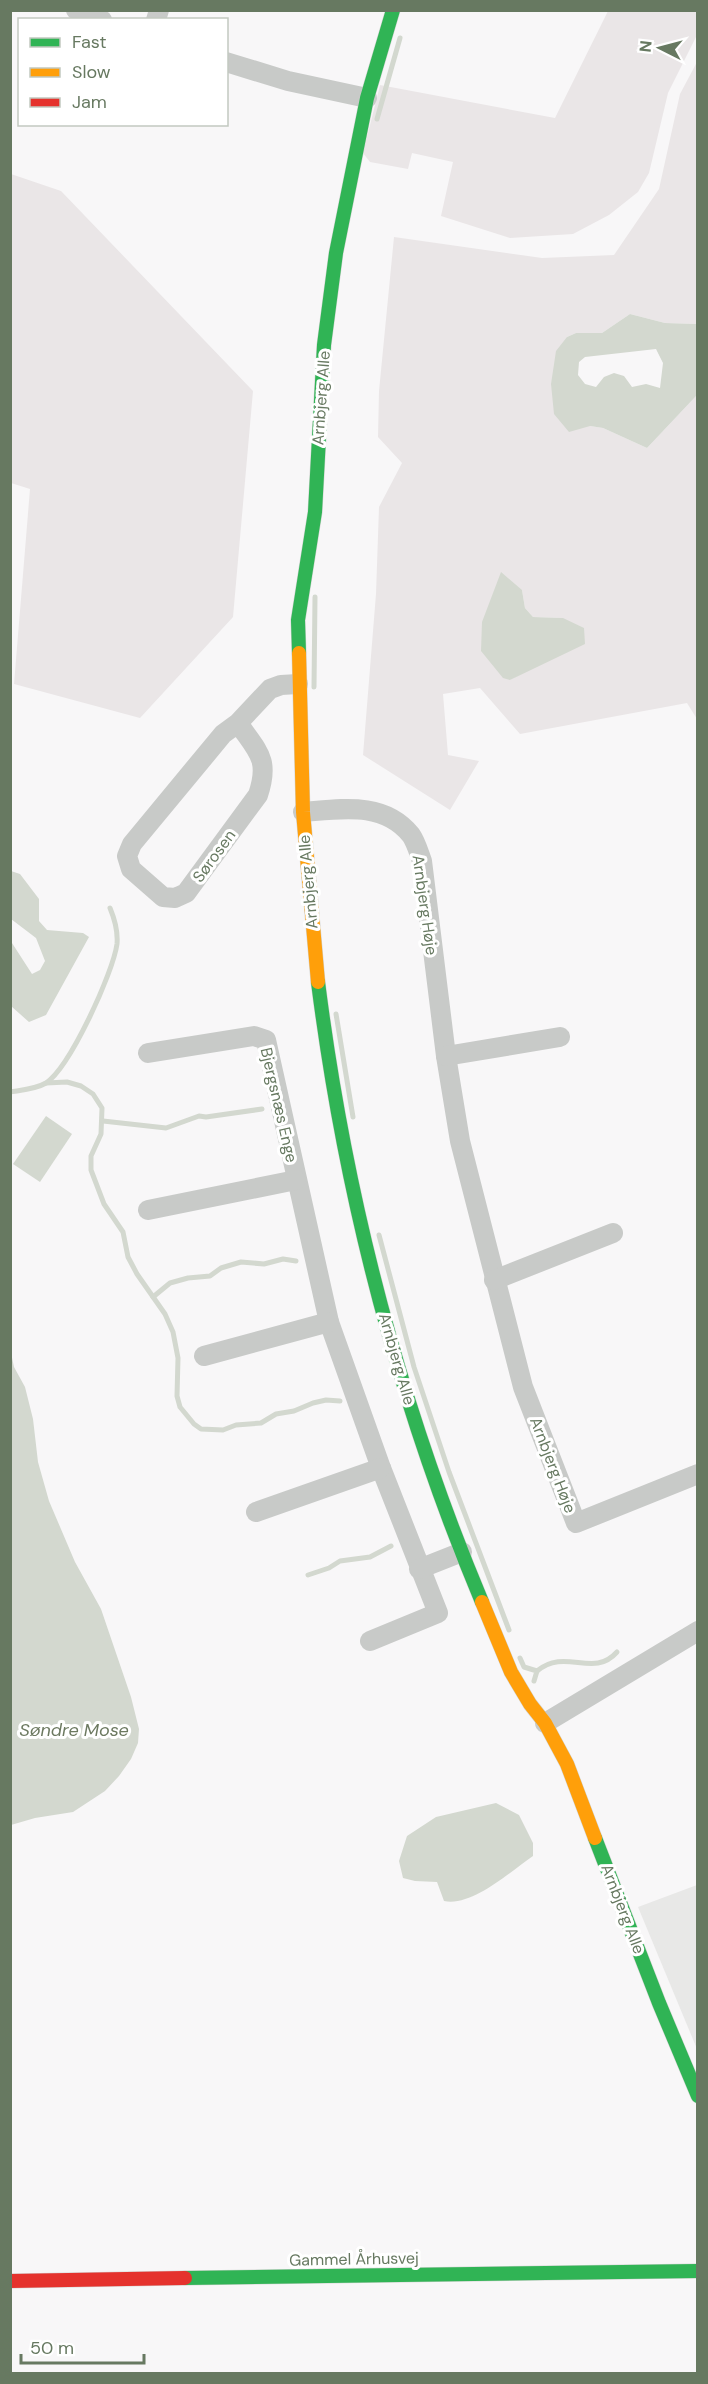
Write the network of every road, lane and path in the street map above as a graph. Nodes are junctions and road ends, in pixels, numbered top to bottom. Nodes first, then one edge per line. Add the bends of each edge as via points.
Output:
1 (76, 10) edge
2 (393, 10) edge
3 (97, 18) edge
4 (228, 63) edge
5 (367, 98) junction
6 (298, 684) junction
7 (238, 723) junction
8 (303, 812) junction
9 (560, 1037) dead end
10 (148, 1053) dead end
11 (446, 1056) junction
12 (296, 1180) junction
13 (148, 1210) dead end
14 (613, 1233) dead end
15 (494, 1280) junction
16 (329, 1322) junction
17 (204, 1356) dead end
18 (381, 1468) junction
19 (698, 1474) edge
20 (256, 1512) dead end
21 (462, 1552) junction
22 (419, 1569) junction
23 (698, 1631) edge
24 (370, 1641) dead end
25 (545, 1724) junction
26 (698, 2096) edge
27 (698, 2271) edge
28 (10, 2281) edge

1 - 3 street
2 - 5 street, Arnbjerg Alle
4 - 5 street via 288,81
5 - 6 street, Arnbjerg Alle via 336,253 324,345 315,512 298,620
6 - 7 street, Sørosen via 270,689
6 - 8 street, Arnbjerg Alle
7 - 7 street, Sørosen via 223,734 132,844 127,856 131,869 164,897 186,893 258,795 264,777 263,760
8 - 11 street, Arnbjerg Høje via 367,809 383,813 413,837 422,861
8 - 21 street, Arnbjerg Alle via 314,949 348,1168 418,1433
9 - 11 street
10 - 12 street, Bjergsnæs Enge via 254,1036 266,1040
11 - 15 street, Arnbjerg Høje via 460,1141
12 - 13 street, Bjergsnæs Enge
12 - 16 street, Bjergsnæs Enge
14 - 15 street
15 - 19 street, Arnbjerg Høje via 523,1387 576,1523
16 - 17 street
16 - 18 street, Bjergsnæs Enge
18 - 20 street
18 - 22 street, Bjergsnæs Enge
21 - 22 street
21 - 25 street, Arnbjerg Alle via 511,1672
22 - 24 street, Bjergsnæs Enge via 438,1613
23 - 25 street
25 - 26 street, Arnbjerg Alle via 567,1764
27 - 28 street, Gammel Århusvej

